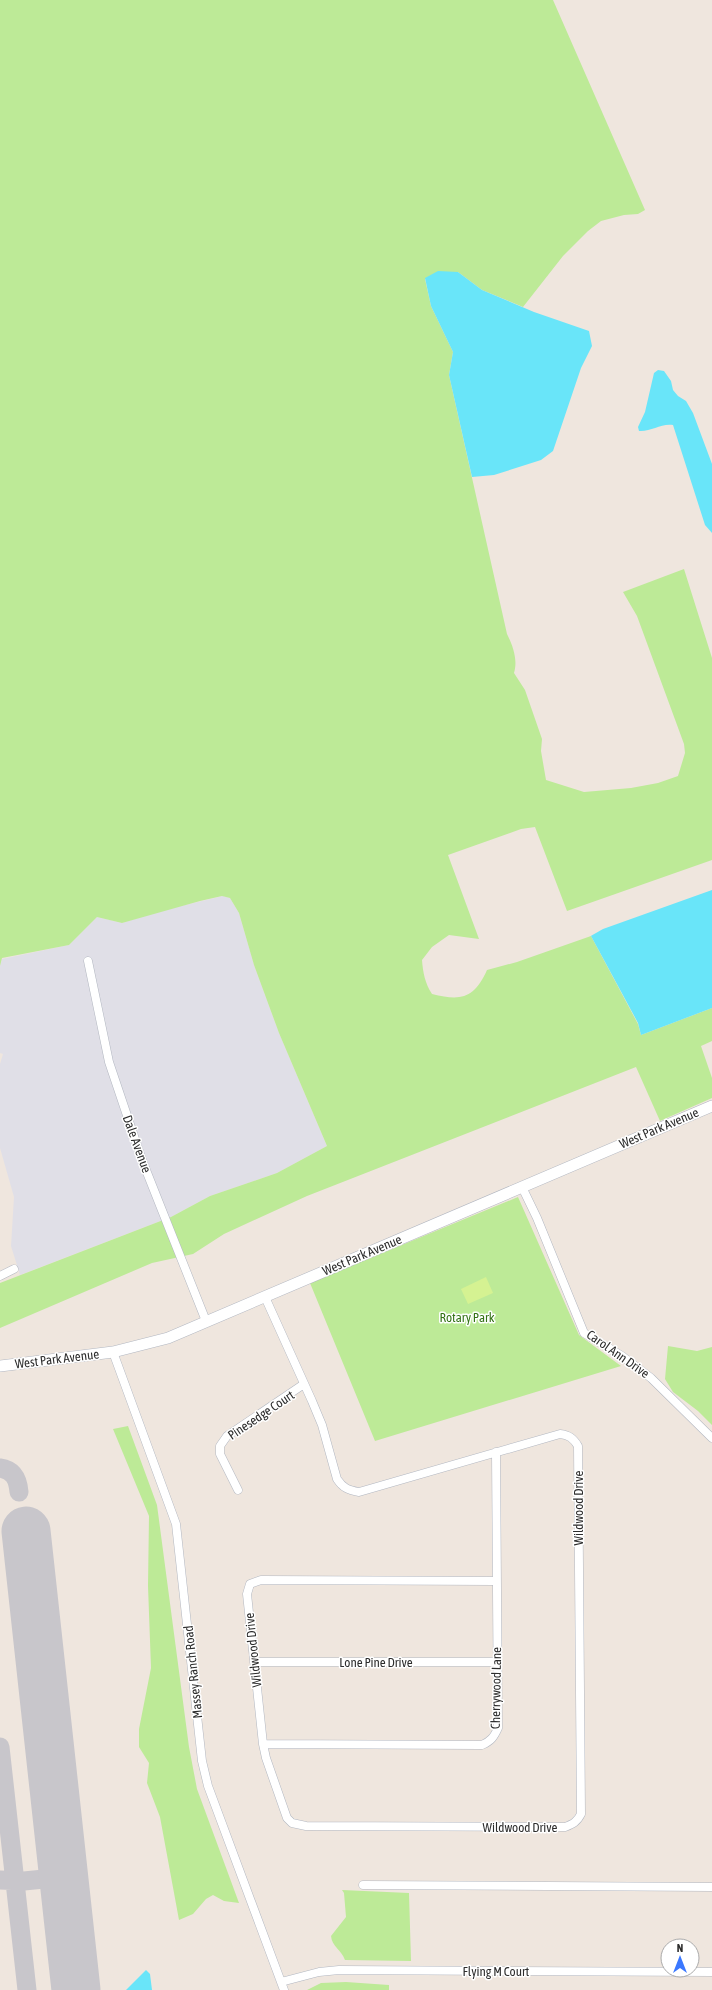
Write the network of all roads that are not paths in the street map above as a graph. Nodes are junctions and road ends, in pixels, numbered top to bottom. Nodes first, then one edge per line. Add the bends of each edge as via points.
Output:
1 (88, 961) dead end
2 (712, 1106) edge
3 (522, 1187) junction
4 (14, 1269) dead end
5 (0, 1276) edge
6 (265, 1297) junction
7 (206, 1321) junction
8 (113, 1352) junction
9 (0, 1366) edge
10 (304, 1384) junction
11 (712, 1438) edge
12 (496, 1452) junction
13 (238, 1490) dead end
14 (496, 1581) junction
15 (254, 1662) junction
16 (497, 1662) junction
17 (263, 1744) junction
18 (363, 1885) dead end
19 (712, 1887) edge
20 (712, 1972) edge
21 (283, 1986) edge

1 - 7 street, Dale Avenue via 109,1062 142,1160
2 - 3 street, West Park Avenue
3 - 6 street, West Park Avenue
3 - 11 street, Carol Ann Drive via 584,1333 622,1356 651,1378
4 - 5 street
6 - 7 street, West Park Avenue
6 - 10 street, Wildwood Drive
7 - 8 street, West Park Avenue via 168,1338
8 - 9 street, West Park Avenue
8 - 21 street, Massey Ranch Road via 176,1524 202,1761 208,1786
10 - 12 street, Wildwood Drive via 322,1425 337,1479 348,1490 359,1492
10 - 13 street, Pinesedge Court via 227,1436 220,1446 220,1454
12 - 14 street, Cherrywood Lane
12 - 17 street, Wildwood Drive via 560,1434 574,1439 578,1446 581,1806 578,1820 565,1827 299,1826 287,1818
14 - 15 street, Wildwood Drive via 261,1580 250,1584 247,1594
14 - 16 street, Cherrywood Lane
15 - 16 street, Lone Pine Drive
15 - 17 street, Wildwood Drive
16 - 17 street, Cherrywood Lane via 498,1728 494,1737 482,1745
18 - 19 street
20 - 21 street, Flying M Court via 338,1970 319,1972

